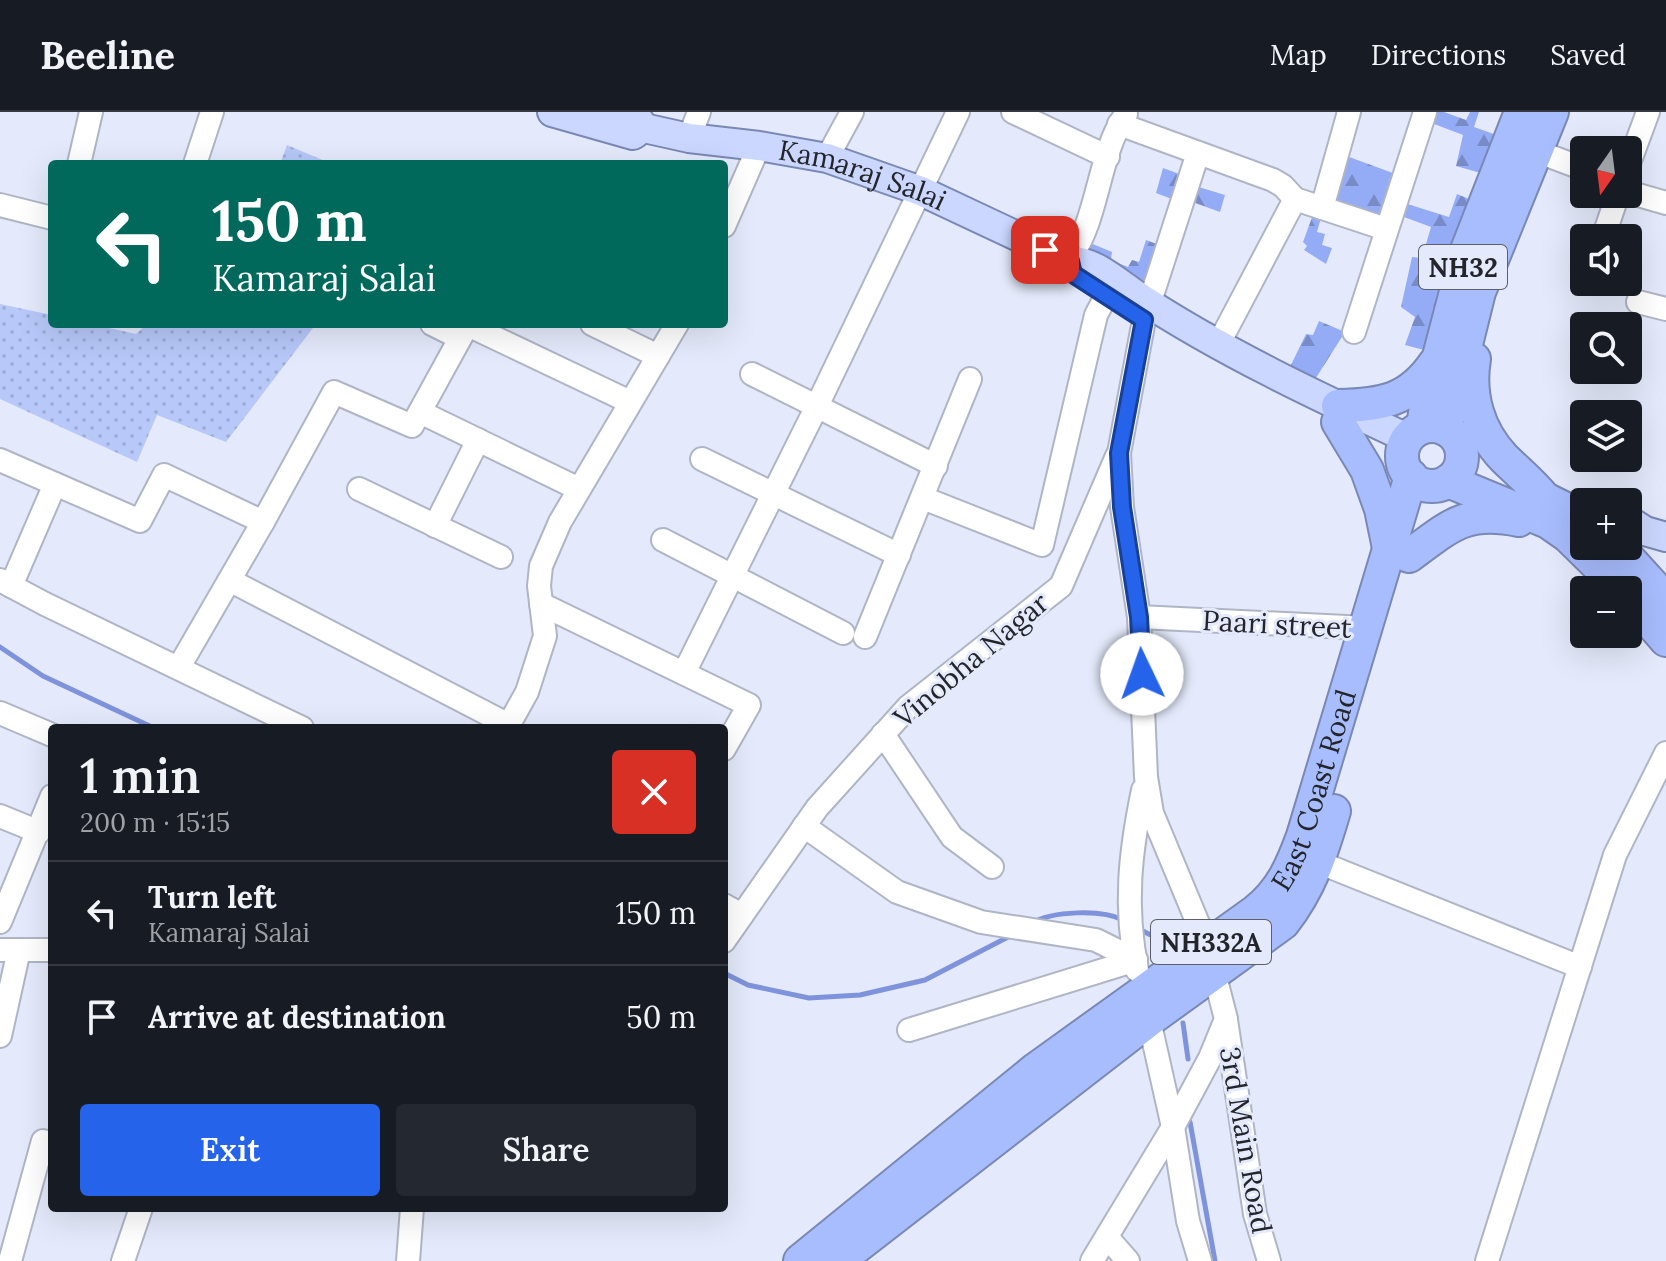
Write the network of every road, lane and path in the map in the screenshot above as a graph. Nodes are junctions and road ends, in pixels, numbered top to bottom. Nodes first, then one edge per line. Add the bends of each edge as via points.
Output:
1 (91, 112) edge
2 (212, 112) edge
3 (552, 112) edge
4 (616, 112) edge
5 (852, 112) edge
6 (958, 112) edge
7 (1013, 112) edge
8 (1349, 112) edge
9 (1425, 112) edge
10 (1521, 112) edge
11 (1552, 112) edge
12 (1648, 112) edge
13 (1123, 118) edge
14 (694, 125) edge
15 (644, 128) junction
16 (1639, 136) edge
17 (759, 146) junction
18 (1536, 151) junction
19 (1198, 153) junction
20 (1108, 157) junction
21 (827, 158) junction
22 (80, 160) edge
23 (196, 160) edge
24 (1570, 164) edge
25 (921, 191) junction
26 (1642, 196) edge
27 (1295, 199) junction
28 (1666, 203) edge
29 (0, 205) edge
30 (1322, 208) junction
31 (48, 217) edge
32 (728, 217) edge
33 (1386, 229) junction
34 (1070, 261) junction
35 (1479, 292) junction
36 (1106, 296) junction
37 (1638, 302) dead end
38 (1666, 309) edge
39 (1147, 312) junction
40 (600, 328) edge
41 (675, 328) edge
42 (465, 329) edge
43 (1354, 332) dead end
44 (1219, 343) junction
45 (658, 356) junction
46 (1438, 360) junction
47 (752, 374) dead end
48 (970, 379) dead end
49 (630, 402) junction
50 (816, 408) junction
51 (420, 412) junction
52 (1338, 414) junction
53 (478, 440) junction
54 (1119, 453) junction
55 (1428, 456) junction
56 (702, 459) dead end
57 (0, 460) edge
58 (936, 466) junction
59 (55, 484) junction
60 (359, 489) dead end
61 (579, 489) junction
62 (773, 493) junction
63 (923, 498) junction
64 (1567, 517) edge
65 (1642, 519) edge
66 (263, 522) junction
67 (1666, 523) edge
68 (435, 526) junction
69 (1642, 529) edge
70 (1666, 537) edge
71 (663, 540) dead end
72 (1399, 554) junction
73 (899, 555) junction
74 (501, 557) dead end
75 (1630, 560) edge
76 (1612, 576) edge
77 (732, 577) junction
78 (231, 581) junction
79 (6, 583) edge
80 (1666, 600) edge
81 (541, 604) junction
82 (1642, 612) edge
83 (1139, 617) junction
84 (1367, 628) junction
85 (1666, 640) edge
86 (179, 667) junction
87 (684, 673) junction
88 (0, 713) edge
89 (294, 724) edge
90 (502, 724) edge
91 (510, 724) edge
92 (48, 733) edge
93 (883, 734) junction
94 (728, 742) edge
95 (1666, 753) edge
96 (1146, 777) junction
97 (48, 807) edge
98 (0, 816) edge
99 (811, 817) junction
100 (39, 832) junction
101 (1318, 862) junction
102 (992, 867) dead end
103 (733, 910) edge
104 (0, 922) edge
105 (10, 950) edge
106 (48, 950) edge
107 (1210, 959) junction
108 (1580, 967) junction
109 (1142, 990) junction
110 (1226, 1019) junction
111 (909, 1030) dead end
112 (0, 1036) edge
113 (1173, 1127) junction
114 (48, 1143) edge
115 (140, 1212) edge
116 (412, 1212) edge
117 (1107, 1237) junction
118 (412, 1260) edge
119 (10, 1261) edge
120 (123, 1261) edge
121 (800, 1261) edge
122 (838, 1261) edge
123 (1092, 1261) edge
124 (1128, 1261) edge
125 (1200, 1261) edge
126 (1269, 1261) edge
127 (1487, 1261) edge

1 - 22 street
2 - 23 street
3 - 15 main road, Kamaraj Salai via 633,135
4 - 15 main road, Kamaraj Salai via 638,119
5 - 21 street
6 - 25 street
7 - 20 street
8 - 30 street
9 - 33 street
10 - 46 highway, NH32 via 1467,250
11 - 18 highway, NH32
12 - 16 street
13 - 19 street
13 - 20 street
14 - 15 main road, Kamaraj Salai
14 - 17 main road, Kamaraj Salai
17 - 21 main road, Kamaraj Salai
17 - 32 street
18 - 24 street
18 - 35 highway, NH32
19 - 27 street via 1273,180
19 - 39 street
20 - 34 street via 1086,229
21 - 25 main road, Kamaraj Salai
25 - 34 main road, Kamaraj Salai
25 - 50 street
26 - 28 street
27 - 30 street
27 - 44 street
29 - 31 street
30 - 33 street
33 - 43 street
34 - 36 main road, Kamaraj Salai via 1073,274
34 - 39 main road, Kamaraj Salai via 1083,261
35 - 55 highway, NH32
35 - 64 highway via 1481,317 1471,380 1485,433
36 - 39 main road, Kamaraj Salai
36 - 63 street via 1096,315 1042,545
37 - 38 street
39 - 44 main road, Kamaraj Salai
39 - 52 main road, Kamaraj Salai
39 - 54 street
40 - 45 street
41 - 45 street
42 - 49 street
42 - 51 street
44 - 52 main road, Kamaraj Salai
45 - 49 street
46 - 52 highway via 1399,398
46 - 55 highway, NH32
47 - 50 street
48 - 58 street
49 - 61 street
50 - 58 street
50 - 62 street
51 - 53 street
51 - 66 street via 412,426 334,392
52 - 55 main road, Kamaraj Salai
52 - 72 highway via 1367,470
53 - 61 street
53 - 68 street
54 - 83 street
54 - 93 street, Vinobha Nagar via 1061,586 908,707
55 - 64 highway
55 - 72 highway, East Coast Road / NH332A
56 - 62 street
57 - 59 street
58 - 63 street
59 - 66 street via 140,521 164,475
59 - 79 street
60 - 68 street
61 - 81 street via 541,566
62 - 73 street
62 - 77 street
63 - 73 street
64 - 72 highway via 1529,522 1477,516
64 - 76 highway
65 - 67 main road
66 - 78 street
68 - 74 street
69 - 70 main road
71 - 77 street
72 - 84 highway, East Coast Road / NH332A
72 - 101 highway, East Coast Road / NH332A
73 - 77 street via 854,635
75 - 80 highway
77 - 87 street
78 - 86 street
78 - 90 street
79 - 86 street
81 - 87 street
81 - 91 street via 545,636 527,692
82 - 85 highway
83 - 84 street, Paari street
83 - 96 street
84 - 107 highway, East Coast Road / NH332A via 1292,866 1270,900
86 - 89 street
87 - 94 street via 749,705
88 - 92 street
93 - 99 street, Vinobha Nagar
93 - 102 street via 952,837
95 - 108 street via 1615,855
96 - 107 street, 3rd Main Road via 1152,813
96 - 109 street via 1134,835 1129,923
97 - 100 street
98 - 100 street
99 - 103 street, Vinobha Nagar
99 - 109 street via 897,892 981,922 1096,940
100 - 104 street
101 - 107 highway, East Coast Road / NH332A via 1300,902 1283,923
101 - 108 street
105 - 106 street
105 - 112 street
107 - 109 highway, East Coast Road / NH332A
107 - 110 street, 3rd Main Road
108 - 127 street
109 - 111 street
109 - 113 street
109 - 121 highway, East Coast Road / NH332A
109 - 122 highway, East Coast Road / NH332A
110 - 113 street
110 - 126 street, 3rd Main Road via 1255,1214
113 - 117 street
113 - 125 street
114 - 119 street via 43,1141
115 - 120 street
116 - 118 street
117 - 123 street
117 - 124 street

